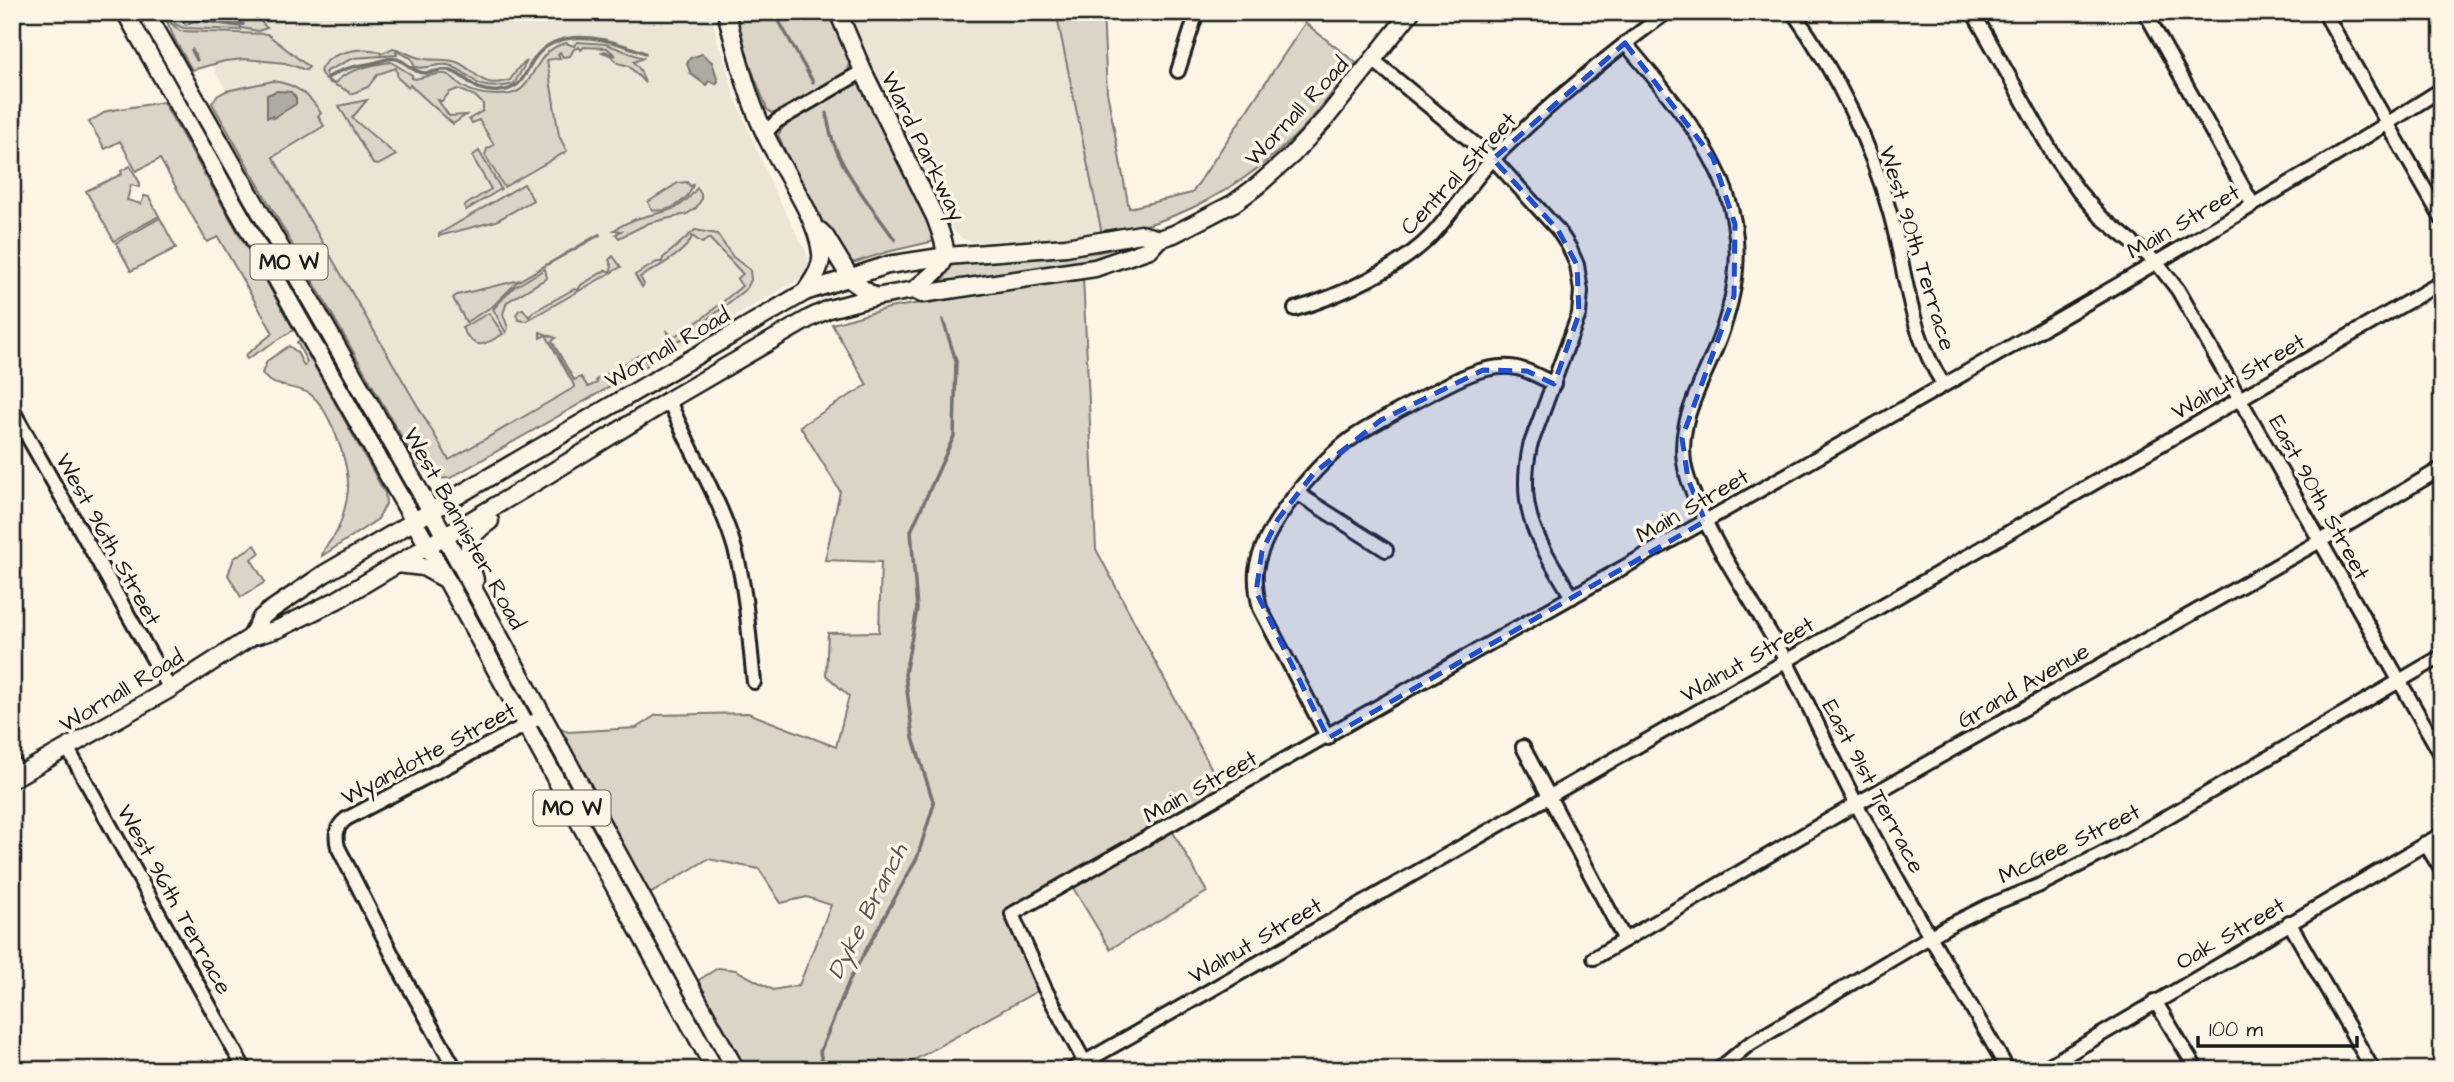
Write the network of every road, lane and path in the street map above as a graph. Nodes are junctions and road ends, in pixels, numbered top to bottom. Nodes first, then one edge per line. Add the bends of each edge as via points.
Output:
1 (125, 12) edge
2 (726, 12) edge
3 (838, 12) edge
4 (1197, 12) edge
5 (1411, 12) edge
6 (1667, 12) edge
7 (1793, 12) edge
8 (1973, 12) edge
9 (2146, 12) edge
10 (2324, 12) edge
11 (146, 13) edge
12 (1625, 43) junction
13 (1373, 60) junction
14 (863, 71) junction
15 (1178, 71) dead end
16 (2442, 89) edge
17 (2388, 124) junction
18 (764, 134) junction
19 (1493, 159) junction
20 (2253, 205) junction
21 (2442, 219) edge
22 (815, 227) junction
23 (1160, 239) junction
24 (947, 256) junction
25 (2156, 261) junction
26 (849, 277) junction
27 (2442, 282) edge
28 (914, 290) junction
29 (805, 292) junction
30 (875, 297) junction
31 (1295, 309) dead end
32 (1554, 384) junction
33 (1944, 385) junction
34 (2240, 399) junction
35 (669, 400) junction
36 (12, 409) edge
37 (2442, 468) edge
38 (549, 474) junction
39 (1297, 493) junction
40 (430, 511) junction
41 (414, 521) junction
42 (1705, 521) junction
43 (444, 537) junction
44 (2320, 541) junction
45 (428, 546) junction
46 (1385, 550) dead end
47 (397, 564) junction
48 (447, 580) junction
49 (1572, 597) junction
50 (486, 612) junction
51 (251, 637) junction
52 (2442, 656) edge
53 (1786, 662) junction
54 (2399, 681) junction
55 (754, 682) dead end
56 (170, 689) junction
57 (543, 716) junction
58 (526, 725) junction
59 (1328, 738) junction
60 (1522, 747) dead end
61 (68, 748) junction
62 (2442, 757) edge
63 (15, 772) edge
64 (1549, 795) junction
65 (1856, 804) junction
66 (2442, 834) edge
67 (2425, 844) junction
68 (2442, 871) edge
69 (2289, 922) junction
70 (1931, 936) junction
71 (1625, 940) junction
72 (1594, 958) dead end
73 (2155, 1001) junction
74 (1086, 1066) edge
75 (245, 1070) edge
76 (456, 1070) edge
77 (715, 1070) edge
78 (736, 1070) edge
79 (1071, 1070) edge
80 (1718, 1070) edge
81 (2008, 1070) edge
82 (2041, 1070) edge
83 (2197, 1070) edge
84 (2373, 1070) edge

1 - 41 main road, West Bannister Road / MO W
2 - 18 main road
3 - 14 main road, Ward Parkway
4 - 15 street
5 - 13 main road, Wornall Road
6 - 12 street, Central Street
7 - 33 street, West 90th Terrace via 1833,75 1877,171 1919,338
8 - 25 street, East 90th Street via 2055,159 2079,192 2101,217
9 - 20 street
10 - 17 street
11 - 40 main road, West Bannister Road / MO W
12 - 19 street, Central Street
12 - 42 street, East 91st Terrace via 1670,96 1713,158 1735,224 1734,296 1687,414 1682,438 1688,479
13 - 19 street
13 - 23 main road, Wornall Road via 1292,155 1257,186
14 - 18 street via 777,121
14 - 24 main road, Ward Parkway via 935,217
16 - 17 street, Main Street
17 - 20 street, Main Street
17 - 21 street
18 - 22 main road
19 - 31 street, Central Street via 1431,236 1406,258 1322,301
19 - 32 street via 1558,230 1577,265 1579,314
20 - 25 street, Main Street
22 - 26 main road
22 - 29 main road via 822,256
23 - 24 main road, Wornall Road via 1141,234 1066,247
23 - 28 main road, Wornall Road via 1150,249 1095,268 922,294
24 - 26 main road, Wornall Road via 888,265
24 - 28 main road, Ward Parkway via 942,267
25 - 33 street, Main Street
25 - 34 street, East 90th Street via 2178,290
26 - 29 main road, Wornall Road
26 - 30 main road
27 - 34 street, Walnut Street
28 - 30 main road, Wornall Road
29 - 40 main road, Wornall Road
30 - 35 main road, Wornall Road via 810,318
32 - 39 street via 1509,367 1464,377 1353,438
32 - 49 street via 1530,446 1525,492 1536,537
33 - 42 street, Main Street
34 - 44 street, East 90th Street
34 - 53 street, Walnut Street
35 - 38 main road, Wornall Road
35 - 55 street via 736,552
36 - 56 street, West 96th Street
37 - 44 street, Grand Avenue
38 - 43 main road, Wornall Road
38 - 50 main road via 538,490 474,532 468,552
39 - 46 street
39 - 59 street via 1262,551 1256,571 1258,599
40 - 41 main road, Wornall Road
40 - 43 main road, West Bannister Road / MO W
41 - 45 main road, West Bannister Road / MO W
41 - 51 main road, Wornall Road via 268,612
42 - 49 street, Main Street
42 - 53 street, East 91st Terrace
43 - 45 main road, Wornall Road
43 - 50 main road, West Bannister Road / MO W
44 - 54 street, East 90th Street
44 - 65 street, Grand Avenue
45 - 47 main road, Wornall Road
45 - 48 main road, West Bannister Road / MO W
47 - 48 main road via 423,567
47 - 51 main road, Wornall Road via 278,629
48 - 58 main road, West Bannister Road / MO W
49 - 59 street, Main Street
50 - 57 main road, West Bannister Road / MO W
51 - 56 main road, Wornall Road
52 - 54 street, McGee Street
53 - 64 street, Walnut Street
53 - 65 street, East 91st Terrace
54 - 62 street, East 90th Street
54 - 70 street, McGee Street via 2121,844
56 - 61 main road, Wornall Road
57 - 58 street, Wyandotte Street
57 - 78 main road, West Bannister Road / MO W
58 - 76 street, Wyandotte Street via 346,819 335,835 403,976
58 - 77 main road, West Bannister Road / MO W
59 - 74 street, Main Street via 1012,914
60 - 64 street
61 - 63 main road, Wornall Road
61 - 75 street, West 96th Terrace
64 - 71 street
64 - 74 street, Walnut Street
65 - 70 street, East 91st Terrace
65 - 71 street, Grand Avenue
66 - 67 street, Oak Street
67 - 68 street
67 - 69 street, Oak Street
69 - 73 street, Oak Street
69 - 84 street
70 - 80 street, McGee Street via 1748,1045
70 - 81 street, East 91st Terrace
71 - 72 street, Grand Avenue
73 - 82 street, Oak Street
73 - 83 street
74 - 79 street, Walnut Street

